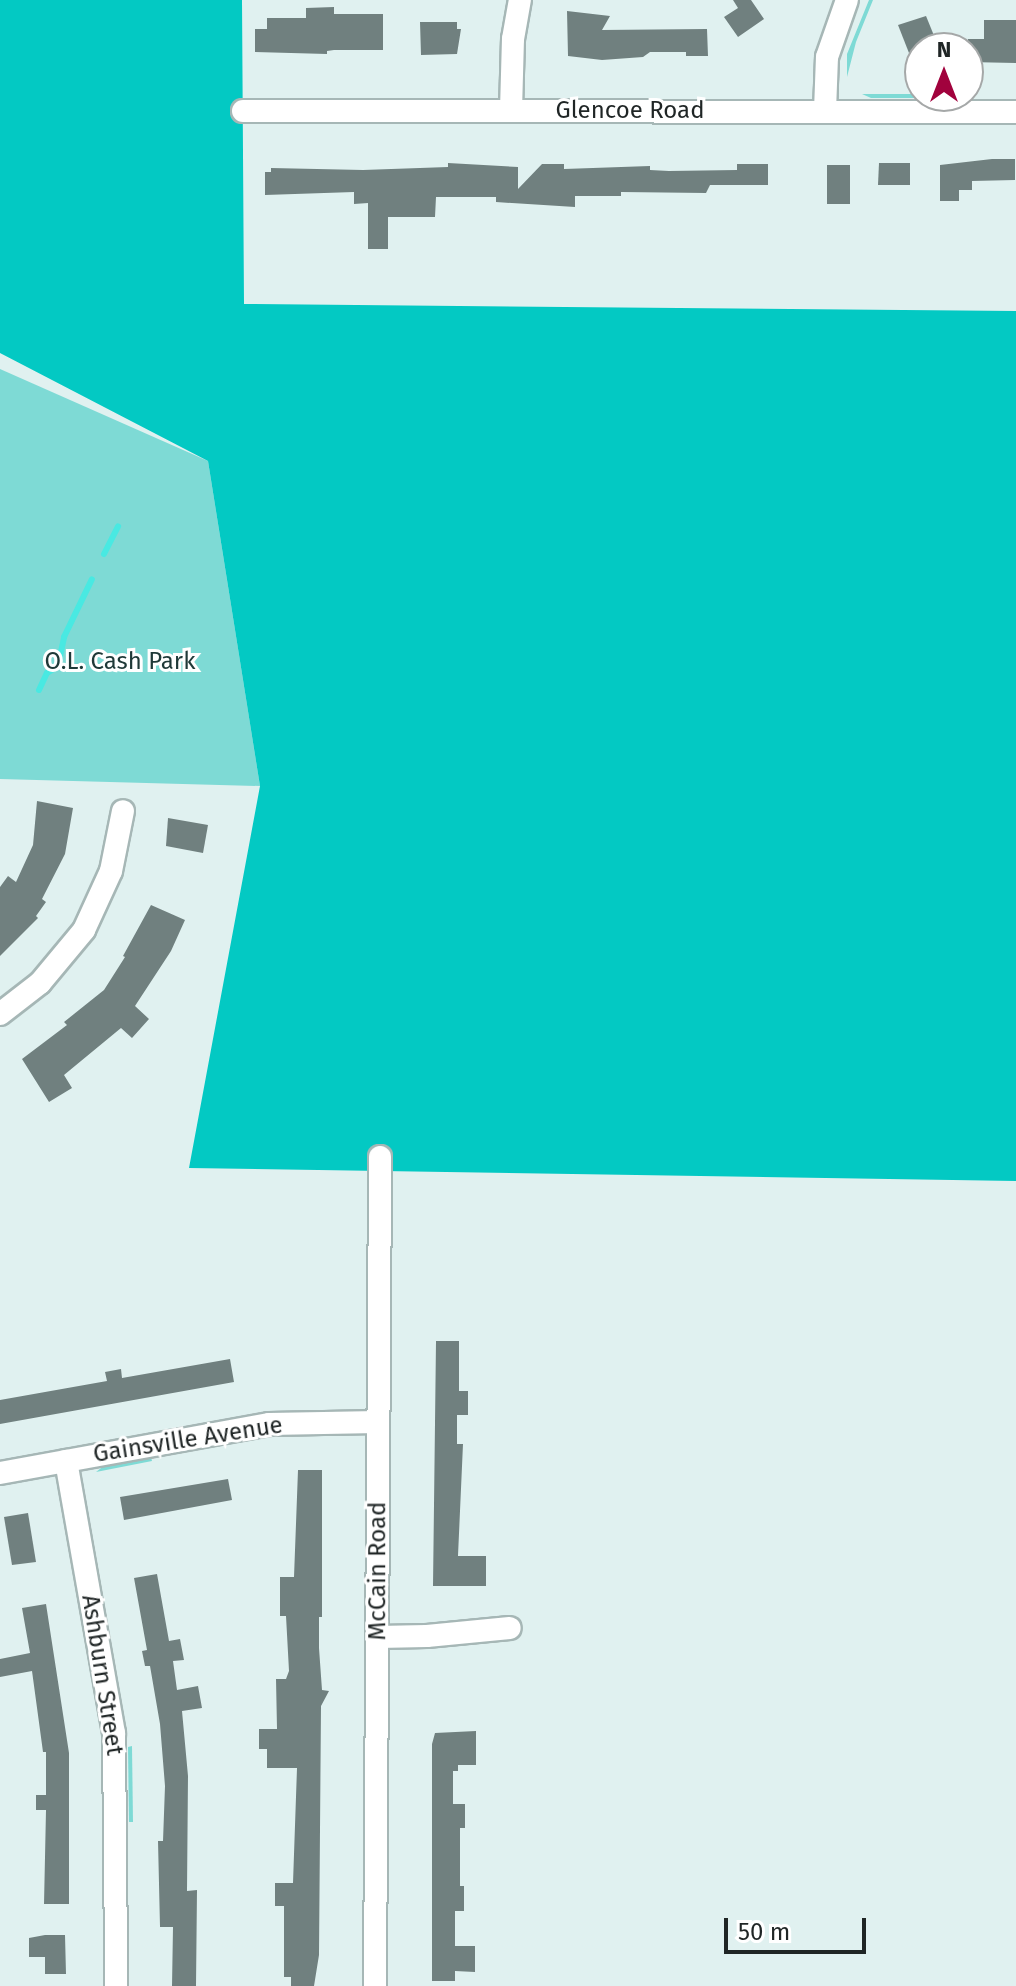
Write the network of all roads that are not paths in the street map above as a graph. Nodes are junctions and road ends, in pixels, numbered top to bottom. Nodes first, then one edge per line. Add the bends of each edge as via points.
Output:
1 (520, 0) edge
2 (847, 0) edge
3 (511, 110) junction
4 (243, 111) dead end
5 (825, 111) junction
6 (1016, 112) edge
7 (123, 811) dead end
8 (0, 1014) edge
9 (380, 1157) dead end
10 (378, 1422) junction
11 (66, 1461) junction
12 (0, 1473) edge
13 (510, 1628) dead end
14 (378, 1637) junction
15 (116, 1986) edge
16 (375, 1986) edge

1 - 3 street
2 - 5 street via 827,57
3 - 4 street, Glencoe Road
3 - 5 street, Glencoe Road
5 - 6 street, Glencoe Road
7 - 8 street via 111,871 84,930 51,972
9 - 10 street, McCain Road
10 - 11 street, Gainsville Avenue via 269,1424
10 - 14 street, McCain Road
11 - 12 street, Gainsville Avenue
11 - 15 street, Ashburn Street via 114,1733
13 - 14 street
14 - 16 street, McCain Road

